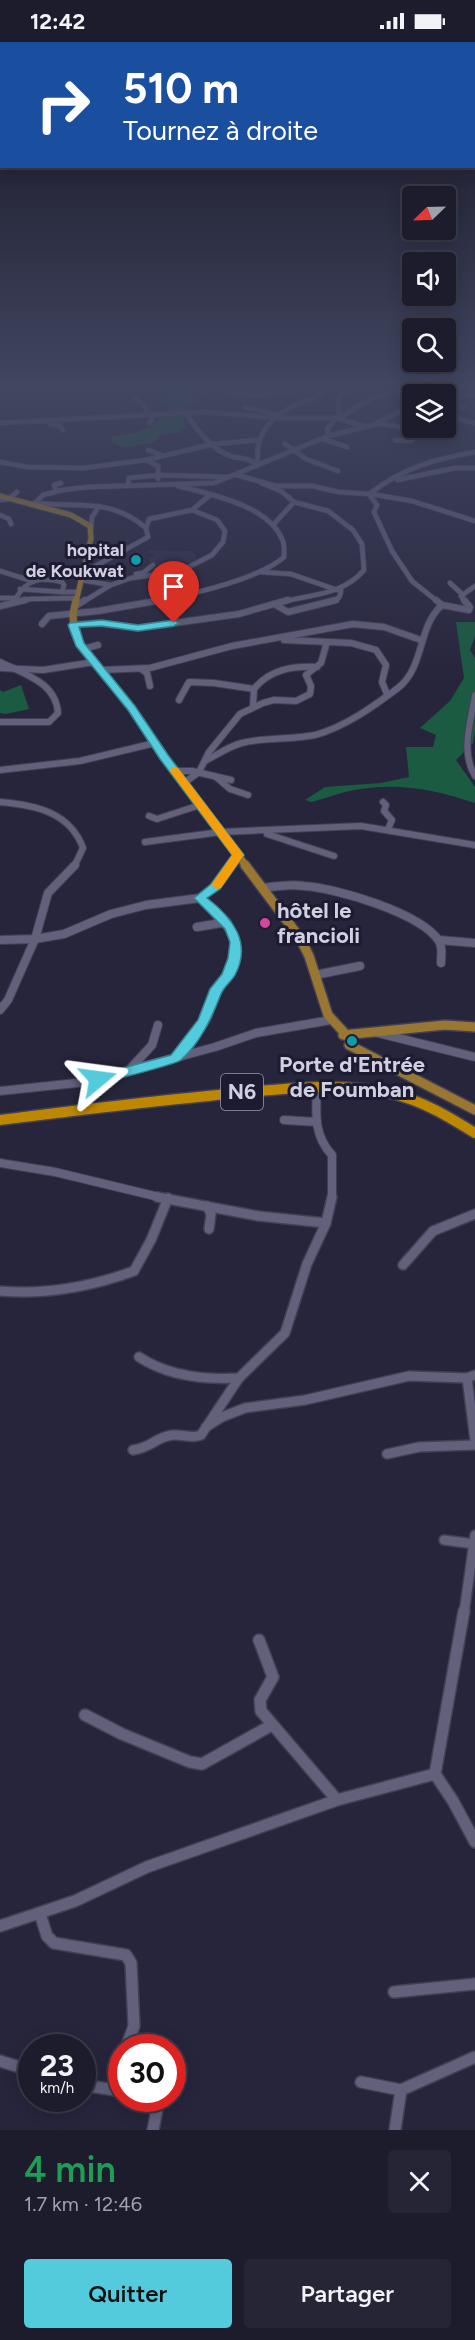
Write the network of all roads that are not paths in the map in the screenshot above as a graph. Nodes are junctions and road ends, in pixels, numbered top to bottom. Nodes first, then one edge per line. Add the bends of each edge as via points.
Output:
1 (55, 486) edge
2 (107, 486) edge
3 (180, 486) edge
4 (208, 486) edge
5 (270, 486) edge
6 (319, 486) edge
7 (378, 486) edge
8 (56, 490) junction
9 (17, 492) dead end
10 (200, 492) junction
11 (370, 494) junction
12 (210, 495) junction
13 (0, 498) edge
14 (9, 498) junction
15 (34, 502) junction
16 (294, 502) junction
17 (99, 506) junction
18 (375, 508) junction
19 (192, 510) junction
20 (382, 510) dead end
21 (0, 515) edge
22 (475, 521) edge
23 (11, 524) dead end
24 (274, 524) junction
25 (146, 528) junction
26 (92, 529) junction
27 (153, 565) dead end
28 (0, 571) edge
29 (257, 572) junction
30 (82, 577) junction
31 (121, 580) junction
32 (32, 581) junction
33 (450, 583) dead end
34 (111, 585) junction
35 (475, 586) edge
36 (20, 589) junction
37 (339, 589) junction
38 (62, 592) junction
39 (462, 594) junction
40 (76, 595) junction
41 (0, 598) edge
42 (18, 599) junction
43 (274, 604) junction
44 (442, 605) junction
45 (0, 606) edge
46 (74, 611) junction
47 (472, 611) edge
48 (42, 624) dead end
49 (73, 625) junction
50 (269, 639) junction
51 (421, 640) junction
52 (327, 642) junction
53 (98, 645) dead end
54 (83, 649) junction
55 (0, 662) edge
56 (94, 662) junction
57 (133, 667) junction
58 (318, 667) junction
59 (0, 668) edge
60 (9, 668) junction
61 (101, 670) junction
62 (150, 686) dead end
63 (254, 689) junction
64 (387, 693) junction
65 (475, 695) edge
66 (179, 700) dead end
67 (253, 706) junction
68 (0, 722) edge
69 (155, 743) junction
70 (205, 761) junction
71 (0, 770) edge
72 (175, 771) junction
73 (199, 772) junction
74 (216, 776) junction
75 (475, 776) edge
76 (231, 780) dead end
77 (184, 783) junction
78 (248, 795) dead end
79 (0, 802) edge
80 (383, 802) dead end
81 (200, 805) junction
82 (149, 816) dead end
83 (388, 829) junction
84 (221, 832) junction
85 (261, 832) junction
86 (145, 842) dead end
87 (475, 845) edge
88 (238, 855) junction
89 (334, 856) dead end
90 (263, 888) junction
91 (200, 898) junction
92 (227, 922) junction
93 (196, 927) dead end
94 (34, 939) junction
95 (0, 940) edge
96 (439, 940) junction
97 (475, 943) edge
98 (441, 963) dead end
99 (360, 966) dead end
100 (315, 975) junction
101 (0, 1010) edge
102 (158, 1025) dead end
103 (475, 1027) edge
104 (363, 1031) junction
105 (342, 1034) junction
106 (364, 1052) junction
107 (475, 1057) edge
108 (175, 1058) junction
109 (129, 1070) junction
110 (317, 1086) junction
111 (0, 1091) edge
112 (475, 1110) edge
113 (0, 1120) edge
114 (284, 1120) dead end
115 (317, 1122) junction
116 (475, 1133) edge
117 (0, 1163) edge
118 (168, 1198) junction
119 (207, 1206) junction
120 (475, 1214) edge
121 (326, 1223) junction
122 (209, 1229) dead end
123 (404, 1264) dead end
124 (0, 1291) edge
125 (140, 1357) dead end
126 (471, 1377) edge
127 (239, 1378) junction
128 (205, 1428) junction
129 (475, 1440) edge
130 (475, 1445) edge
131 (133, 1450) dead end
132 (387, 1454) dead end
133 (474, 1539) edge
134 (444, 1540) dead end
135 (259, 1640) dead end
136 (85, 1715) dead end
137 (272, 1725) junction
138 (435, 1774) junction
139 (338, 1800) junction
140 (471, 1823) edge
141 (475, 1842) edge
142 (40, 1914) junction
143 (0, 1926) edge
144 (475, 1984) edge
145 (394, 1992) dead end
146 (131, 2034) edge
147 (475, 2057) edge
148 (0, 2061) edge
149 (18, 2067) edge
150 (361, 2082) dead end
151 (401, 2090) junction
152 (156, 2112) edge
153 (153, 2130) edge
154 (395, 2130) edge

1 - 8 street
2 - 8 street
3 - 10 street
4 - 10 street
5 - 16 street
6 - 11 street
7 - 11 street
8 - 15 street
9 - 14 street
10 - 12 street
11 - 18 street
11 - 22 street via 412,501
12 - 19 street
12 - 24 street via 254,510
13 - 14 main road
14 - 15 main road
15 - 17 street
15 - 26 main road via 76,517
16 - 24 street
16 - 37 street via 328,511 358,537 364,570 354,582
17 - 25 street via 132,516
17 - 26 street via 92,517
18 - 20 street
18 - 44 street via 392,550 412,581
19 - 25 street via 153,517
19 - 31 street via 217,520 225,531 223,542 212,555 172,574
21 - 23 street
24 - 29 street via 284,546 284,557
25 - 30 street via 146,539
26 - 30 main road
27 - 31 street via 144,573
28 - 32 street
29 - 37 street via 291,574
29 - 46 street via 169,599
30 - 34 street
30 - 40 main road
31 - 34 street
32 - 36 street
32 - 38 street via 58,581 64,585
33 - 39 street
34 - 46 street
35 - 39 street
36 - 38 street
36 - 42 street
37 - 43 street
37 - 43 street via 341,595 337,600 288,612
38 - 40 street
39 - 47 street
40 - 42 street
40 - 46 main road
41 - 42 street
42 - 45 street
43 - 49 street via 243,614 148,628 99,623
44 - 47 street
44 - 51 street via 435,610
46 - 48 street via 49,616
46 - 49 main road
49 - 54 main road
50 - 51 street via 361,624 384,627
50 - 52 street
50 - 57 street via 150,668
51 - 64 street via 416,664 404,682
52 - 58 street
52 - 64 street via 364,645 381,653 386,665 382,682
53 - 54 street
54 - 56 main road
55 - 60 street
56 - 60 street via 43,670
56 - 61 main road
57 - 61 street
57 - 62 street via 147,673
58 - 63 street via 276,671
58 - 67 street via 306,675 311,691 305,697
59 - 60 street
60 - 68 street via 52,691 59,705 58,713 52,721 44,723
61 - 69 main road
63 - 66 street via 228,683 189,682
63 - 67 street
64 - 70 street via 353,718 324,732 238,744
65 - 75 street via 465,747
67 - 70 street via 225,729
69 - 71 street via 80,761
69 - 72 main road
70 - 73 street
72 - 73 street
72 - 77 main road
73 - 74 street
73 - 77 street
74 - 76 street
74 - 78 street via 230,789
77 - 81 main road
79 - 94 street via 36,807 56,815 69,823 81,839 82,854 48,893
80 - 83 street via 384,812 392,820
81 - 82 street via 157,819
81 - 84 main road
83 - 85 street
83 - 87 street
84 - 85 street
84 - 86 street
84 - 88 main road
85 - 89 street
88 - 90 main road
88 - 91 street via 216,886
90 - 96 street via 307,885 354,897 406,917
90 - 100 main road via 300,938
91 - 92 street
91 - 94 street via 146,905 111,914 75,931
92 - 93 street
92 - 108 street via 236,942 231,969 217,989 201,1028
94 - 95 street
94 - 101 street
96 - 97 street
96 - 98 street
99 - 100 street
100 - 105 main road via 324,1007
102 - 109 street via 149,1051
103 - 104 main road via 444,1025
104 - 105 main road
104 - 106 main road
104 - 107 street
105 - 106 main road
105 - 108 street via 261,1031
106 - 112 main road
108 - 109 street
109 - 111 street via 71,1085
110 - 113 highway, N6 via 141,1101
110 - 115 street
110 - 116 highway, N6 via 359,1088 411,1099
114 - 115 street
115 - 121 street via 322,1144 332,1155 332,1199
117 - 118 street
118 - 119 street
118 - 124 street via 152,1240 134,1271 58,1292
119 - 121 street
119 - 122 street via 211,1215
120 - 123 street via 433,1231
121 - 127 street via 307,1264 285,1333
125 - 127 street via 155,1366 201,1378
126 - 128 street via 409,1376 305,1400 245,1408
126 - 129 street
127 - 128 street
128 - 131 street via 198,1438 169,1436 147,1448
130 - 132 street via 419,1447
133 - 134 street
133 - 138 street
135 - 137 street via 273,1677 259,1706
136 - 137 street via 122,1734 202,1764
137 - 139 street
138 - 139 street
138 - 140 street
139 - 142 street via 147,1867
140 - 141 street
142 - 143 street
142 - 146 street via 47,1936 54,1943 126,1955 131,1963
144 - 145 street
147 - 151 street
148 - 149 street
150 - 151 street
151 - 154 street
152 - 153 street

